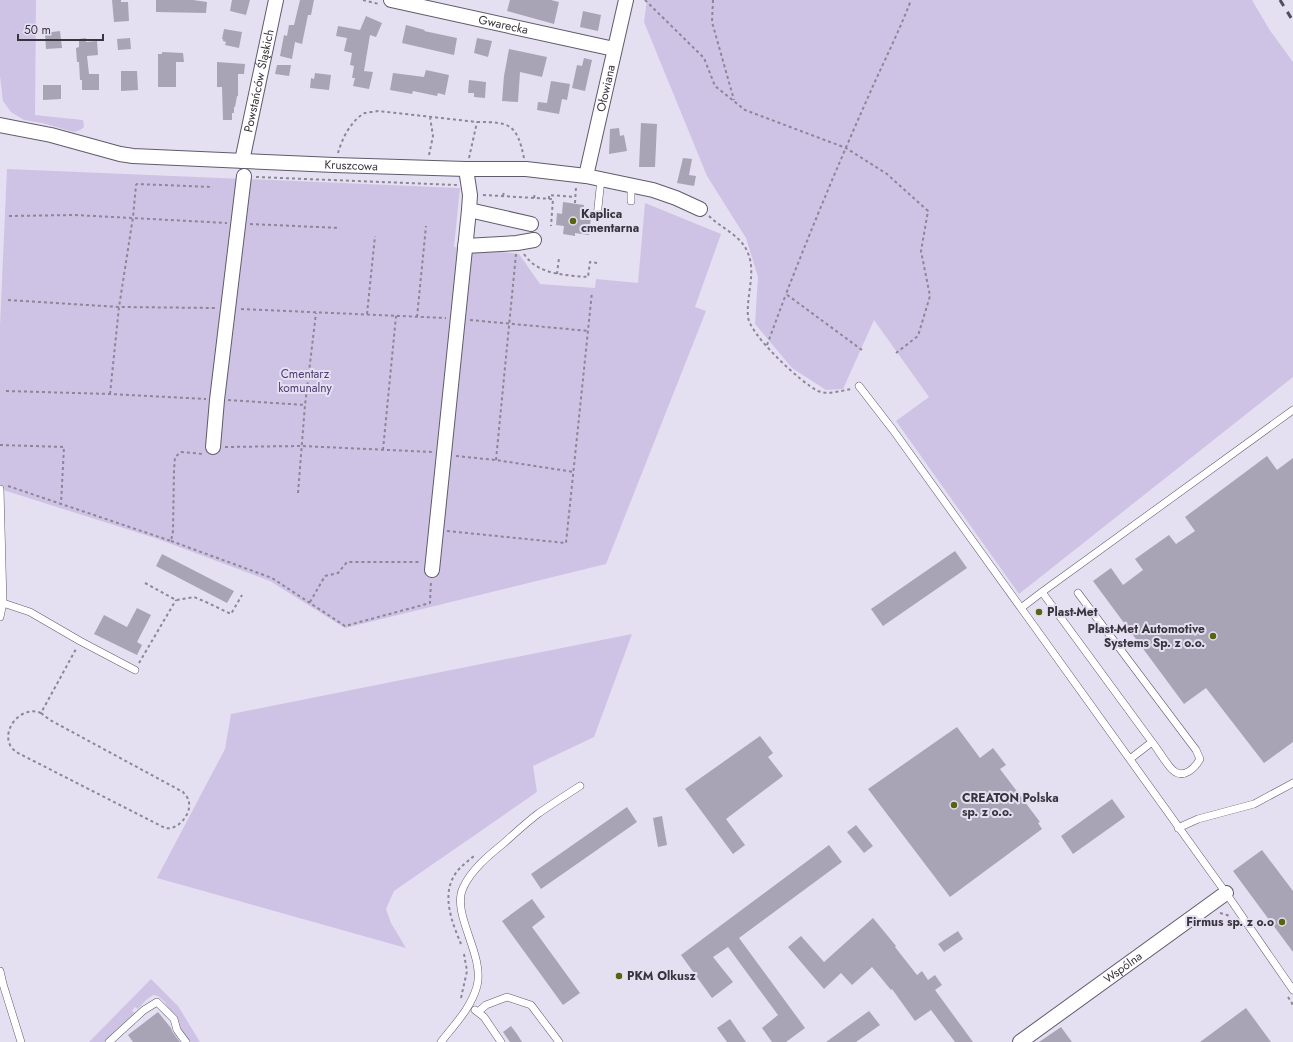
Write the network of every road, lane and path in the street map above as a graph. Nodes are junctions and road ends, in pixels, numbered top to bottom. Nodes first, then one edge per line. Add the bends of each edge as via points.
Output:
1 (276, 0) edge
2 (391, 0) edge
3 (626, 0) edge
4 (645, 0) edge
5 (714, 0) edge
6 (911, 0) edge
7 (452, 6) edge
8 (614, 49) junction
9 (734, 101) junction
10 (430, 117) junction
11 (476, 122) junction
12 (0, 125) edge
13 (846, 148) junction
14 (242, 161) junction
15 (334, 165) junction
16 (426, 168) junction
17 (466, 169) junction
18 (526, 169) junction
19 (244, 176) dead end
20 (586, 176) junction
21 (600, 179) junction
22 (631, 186) junction
23 (213, 187) dead end
24 (576, 189) dead end
25 (504, 192) dead end
26 (535, 192) dead end
27 (470, 195) junction
28 (503, 196) junction
29 (534, 198) junction
30 (575, 198) junction
31 (549, 199) junction
32 (631, 201) dead end
33 (575, 203) dead end
34 (700, 208) joint
35 (469, 210) junction
36 (9, 216) dead end
37 (133, 217) junction
38 (597, 217) dead end
39 (238, 224) junction
40 (531, 224) dead end
41 (426, 226) dead end
42 (551, 226) dead end
43 (340, 228) dead end
44 (375, 236) dead end
45 (534, 240) dead end
46 (517, 243) junction
47 (465, 246) junction
48 (559, 258) dead end
49 (597, 263) dead end
50 (557, 274) junction
51 (592, 292) dead end
52 (786, 294) junction
53 (8, 300) dead end
54 (119, 307) junction
55 (228, 308) junction
56 (316, 313) junction
57 (367, 314) junction
58 (396, 316) junction
59 (417, 317) junction
60 (458, 319) junction
61 (509, 323) junction
62 (589, 331) junction
63 (766, 346) junction
64 (862, 350) dead end
65 (896, 353) dead end
66 (859, 386) joint
67 (6, 391) dead end
68 (110, 394) junction
69 (217, 400) junction
70 (305, 405) junction
71 (1293, 410) edge
72 (0, 445) edge
73 (301, 446) junction
74 (213, 447) junction
75 (383, 450) junction
76 (444, 454) junction
77 (496, 460) junction
78 (574, 472) junction
79 (0, 489) edge
80 (298, 493) dead end
81 (61, 504) junction
82 (436, 530) junction
83 (171, 541) junction
84 (432, 566) junction
85 (145, 584) dead end
86 (1042, 592) junction
87 (1078, 594) dead end
88 (242, 595) dead end
89 (176, 600) junction
90 (310, 602) junction
91 (3, 603) junction
92 (1020, 608) junction
93 (0, 617) edge
94 (80, 641) junction
95 (135, 670) joint
96 (41, 713) junction
97 (1152, 742) junction
98 (1130, 759) junction
99 (1293, 782) edge
100 (580, 786) dead end
101 (1178, 828) junction
102 (475, 855) dead end
103 (1226, 893) junction
104 (1214, 913) dead end
105 (1232, 919) dead end
106 (0, 971) edge
107 (1293, 990) edge
108 (1285, 993) dead end
109 (458, 1003) dead end
110 (1293, 1005) edge
111 (469, 1006) junction
112 (478, 1012) junction
113 (21, 1042) edge
114 (109, 1042) edge
115 (186, 1042) edge
116 (441, 1042) edge
117 (501, 1042) edge
118 (559, 1042) edge
119 (1020, 1042) edge

1 - 14 street, Powstańców Śląskich
2 - 7 street, Gwarecka
3 - 8 street, Ołowiana
4 - 9 path via 704,58 715,86
5 - 9 path via 712,22
6 - 13 path
7 - 8 street, Gwarecka
8 - 20 street, Ołowiana
9 - 13 path via 745,110
10 - 11 path
10 - 15 path via 378,111 366,113 356,119 351,126 340,145
10 - 16 path via 433,136
11 - 17 path
11 - 18 path via 509,125 516,131
12 - 14 street, Kruszcowa via 51,135 120,154
13 - 52 path
13 - 65 path via 887,174 928,211 921,251 930,296 918,336
14 - 15 street, Kruszcowa
15 - 16 street, Kruszcowa
16 - 17 street, Kruszcowa
17 - 18 street, Kruszcowa
17 - 27 street
18 - 20 street, Kruszcowa
19 - 39 street
20 - 21 street, Kruszcowa
21 - 22 street, Kruszcowa
21 - 38 lane
22 - 32 lane
22 - 34 street, Kruszcowa via 653,190
23 - 37 path via 137,184
24 - 30 path
25 - 28 path
26 - 29 path
27 - 28 path
27 - 35 street
28 - 29 path
29 - 31 path
30 - 31 path via 549,196
30 - 33 path
31 - 42 path via 553,199
34 - 63 path via 735,236 748,251 752,278 748,317 750,326
35 - 40 street
35 - 47 street
36 - 37 path
37 - 39 path
37 - 54 path
39 - 43 path
39 - 55 street
41 - 59 path
44 - 57 path
45 - 46 street
46 - 47 street
46 - 50 path via 532,263
46 - 61 path
47 - 60 street
48 - 50 path
49 - 50 path via 590,262 588,277
51 - 62 path
52 - 63 path
52 - 64 path
53 - 54 path
54 - 55 path
54 - 68 path
55 - 56 path
55 - 69 street
56 - 57 path
56 - 70 path
57 - 58 path
58 - 59 path
58 - 75 path
59 - 60 path
60 - 61 path
60 - 76 street
61 - 62 path
61 - 77 path
62 - 78 path
63 - 66 path via 796,376 819,391 831,393
66 - 92 lane
67 - 68 path
68 - 69 path
69 - 70 path
69 - 74 street
70 - 73 path
71 - 86 lane
72 - 81 path via 64,446
73 - 74 path
73 - 75 path
73 - 80 path
74 - 83 path via 207,447 207,454 181,452 175,457
75 - 76 path
76 - 77 path
76 - 82 street
77 - 78 path
78 - 82 path via 566,543
79 - 81 path via 2,484
79 - 91 lane
81 - 83 path
82 - 84 street
83 - 90 path via 272,578
84 - 90 path via 347,562 338,573 325,576
84 - 90 path via 430,603 345,626
85 - 89 path
86 - 92 lane
86 - 97 lane
87 - 97 lane via 1196,750 1200,759 1196,766 1182,774 1174,771
88 - 89 path via 231,614 194,597
89 - 95 path
91 - 93 lane
91 - 94 lane via 30,612
92 - 98 lane
94 - 95 lane
94 - 96 path
96 - 96 path via 35,710 27,711 14,722 8,740 10,747 16,752 165,828 176,828 181,823 190,804 182,792
97 - 98 lane
98 - 101 lane
99 - 101 lane via 1254,804 1198,819
100 - 111 lane via 538,813 487,857 463,888 460,900 463,917 477,964 477,984
101 - 103 lane
102 - 109 path via 459,869 449,886 448,899 453,924 467,971 462,997
103 - 107 lane
103 - 119 street, Wspólna
104 - 105 path via 1221,913
106 - 113 lane
108 - 110 path
111 - 112 lane
111 - 116 lane
112 - 117 lane
112 - 118 lane via 507,997 531,1005
114 - 115 lane via 144,1010 157,1002 174,1019 177,1030

